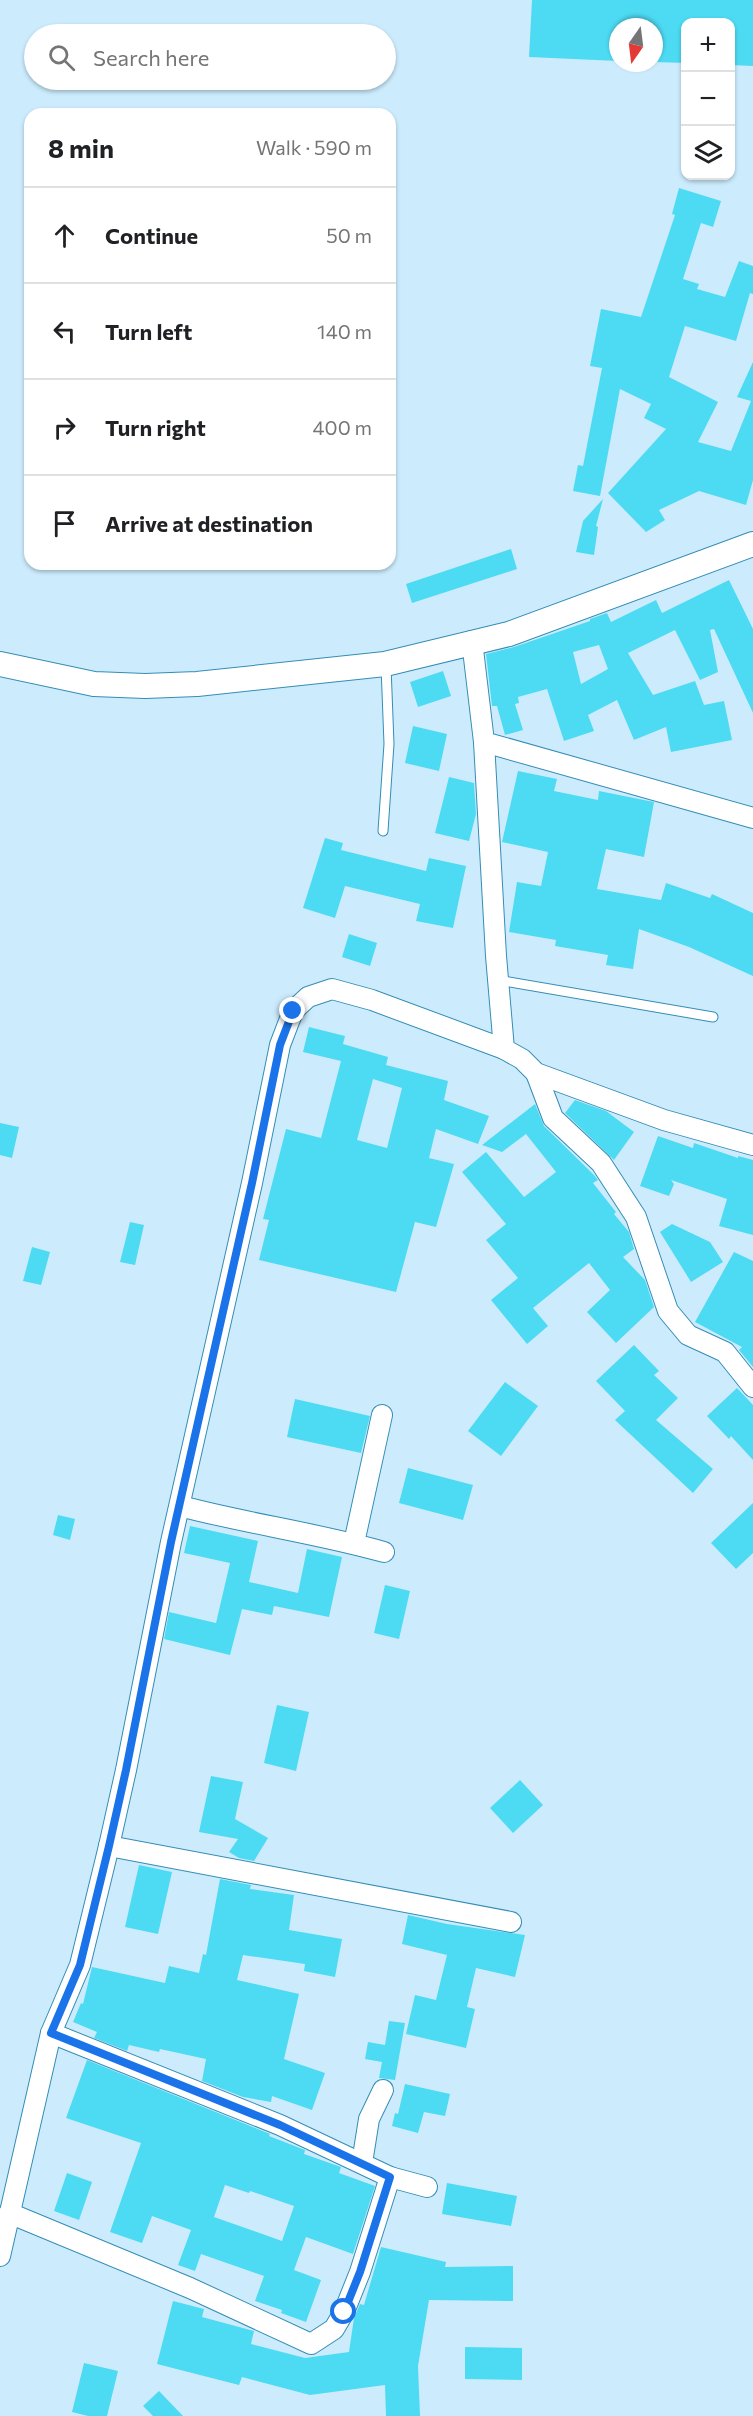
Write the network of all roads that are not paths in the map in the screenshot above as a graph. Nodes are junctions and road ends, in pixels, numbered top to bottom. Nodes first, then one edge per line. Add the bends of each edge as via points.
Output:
1 (753, 544) edge
2 (472, 641) junction
3 (0, 664) edge
4 (386, 664) junction
5 (484, 742) junction
6 (753, 819) edge
7 (383, 831) dead end
8 (498, 980) junction
9 (712, 1017) dead end
10 (504, 1049) junction
11 (536, 1073) junction
12 (753, 1145) edge
13 (753, 1387) edge
14 (382, 1415) dead end
15 (180, 1506) junction
16 (354, 1543) junction
17 (384, 1552) dead end
18 (109, 1846) junction
19 (511, 1922) dead end
20 (51, 2033) junction
21 (383, 2090) dead end
22 (362, 2163) junction
23 (390, 2177) junction
24 (427, 2187) dead end
25 (9, 2213) junction
26 (0, 2256) edge

1 - 2 street via 509,634
2 - 4 street
2 - 5 street
3 - 4 street via 94,684 145,686
4 - 7 lane via 389,744
5 - 6 street
5 - 8 street
8 - 9 lane
8 - 10 street
10 - 11 street
10 - 15 street via 332,989 308,997 293,1011 280,1045
11 - 12 street via 664,1120
11 - 13 street via 553,1118 601,1163 636,1217 668,1311 688,1335 725,1352
14 - 16 street
15 - 16 street
15 - 18 street
16 - 17 street
18 - 19 street
18 - 20 street via 80,1965
20 - 22 street via 280,2125
20 - 25 street
21 - 22 street via 369,2119
22 - 23 street
23 - 24 street
23 - 25 street via 344,2312 334,2329 311,2344 190,2288
25 - 26 street

